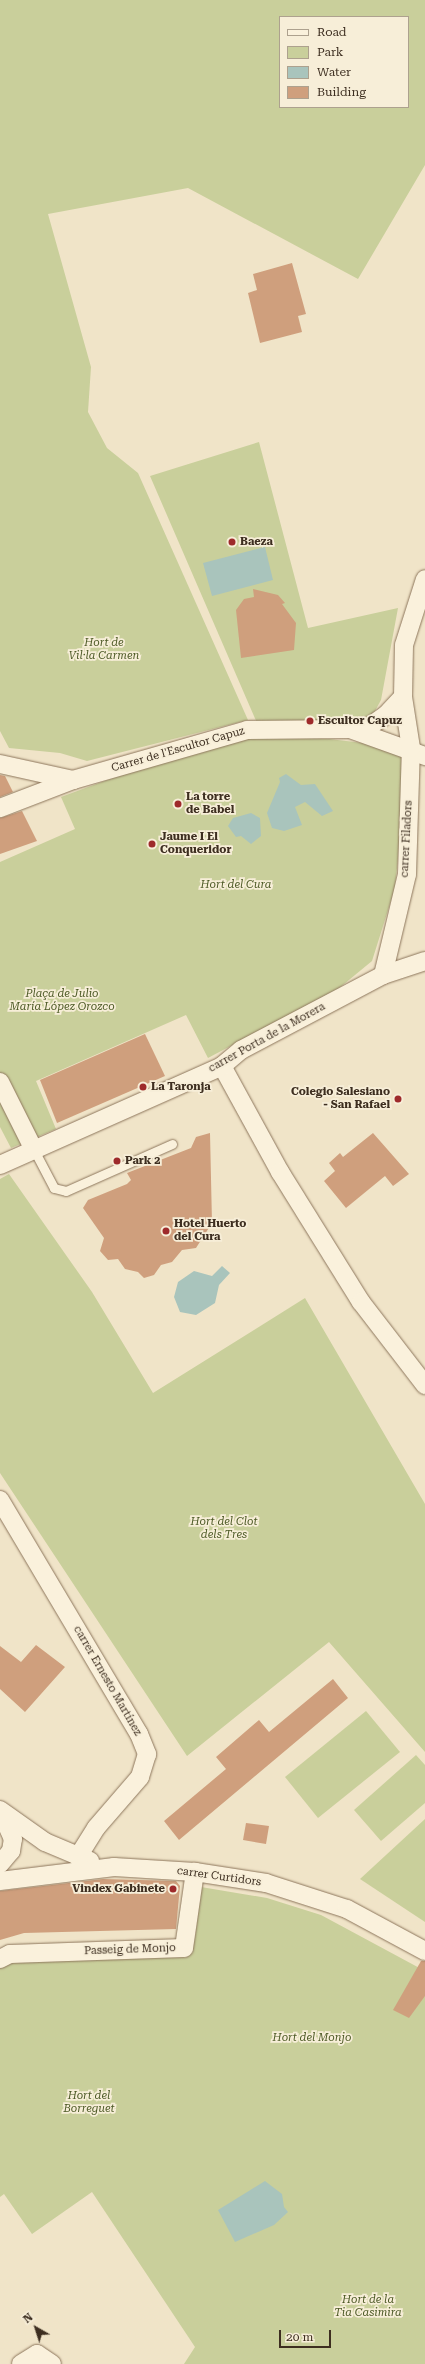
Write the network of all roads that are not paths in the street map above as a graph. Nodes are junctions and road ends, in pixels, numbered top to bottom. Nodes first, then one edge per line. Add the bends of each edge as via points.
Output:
1 (425, 578) edge
2 (403, 697) junction
3 (350, 729) junction
4 (418, 752) edge
5 (0, 764) edge
6 (73, 780) junction
7 (0, 808) edge
8 (425, 961) edge
9 (383, 975) junction
10 (222, 1066) junction
11 (0, 1082) edge
12 (172, 1144) dead end
13 (33, 1148) junction
14 (0, 1166) edge
15 (425, 1385) edge
16 (0, 1500) edge
17 (0, 1810) edge
18 (78, 1857) junction
19 (0, 1864) edge
20 (114, 1868) junction
21 (195, 1872) junction
22 (0, 1880) edge
23 (425, 1951) edge
24 (0, 1959) edge
25 (21, 2364) edge
26 (52, 2364) edge

1 - 2 street, carrer Filadors via 404,645
2 - 3 street via 386,715 370,726
2 - 4 street, carrer Filadors
3 - 4 street, Carrer de l'Escultor Capuz
3 - 6 street, Carrer de l'Escultor Capuz via 247,730
4 - 9 street, carrer Filadors via 407,874
5 - 6 street, Carrer de l'Escultor Capuz
6 - 7 street
8 - 9 street, carrer Porta de la Morera
9 - 10 street, carrer Porta de la Morera via 241,1050
10 - 13 street, carrer Porta de la Morera
10 - 15 street via 280,1172 361,1302
11 - 13 street
12 - 13 lane via 66,1192 54,1188
13 - 14 street, carrer Porta de la Morera
16 - 18 street, carrer Ernesto Martínez via 139,1734 147,1754 140,1777 96,1828
17 - 18 street via 45,1842
17 - 19 street via 13,1839 11,1851
18 - 20 street
20 - 21 street, carrer Curtidors
20 - 22 street, carrer Curtidors
21 - 23 street, carrer Curtidors via 266,1883 347,1909
21 - 24 street, Passeig de Monjo via 184,1948 10,1954
25 - 26 street via 37,2354

